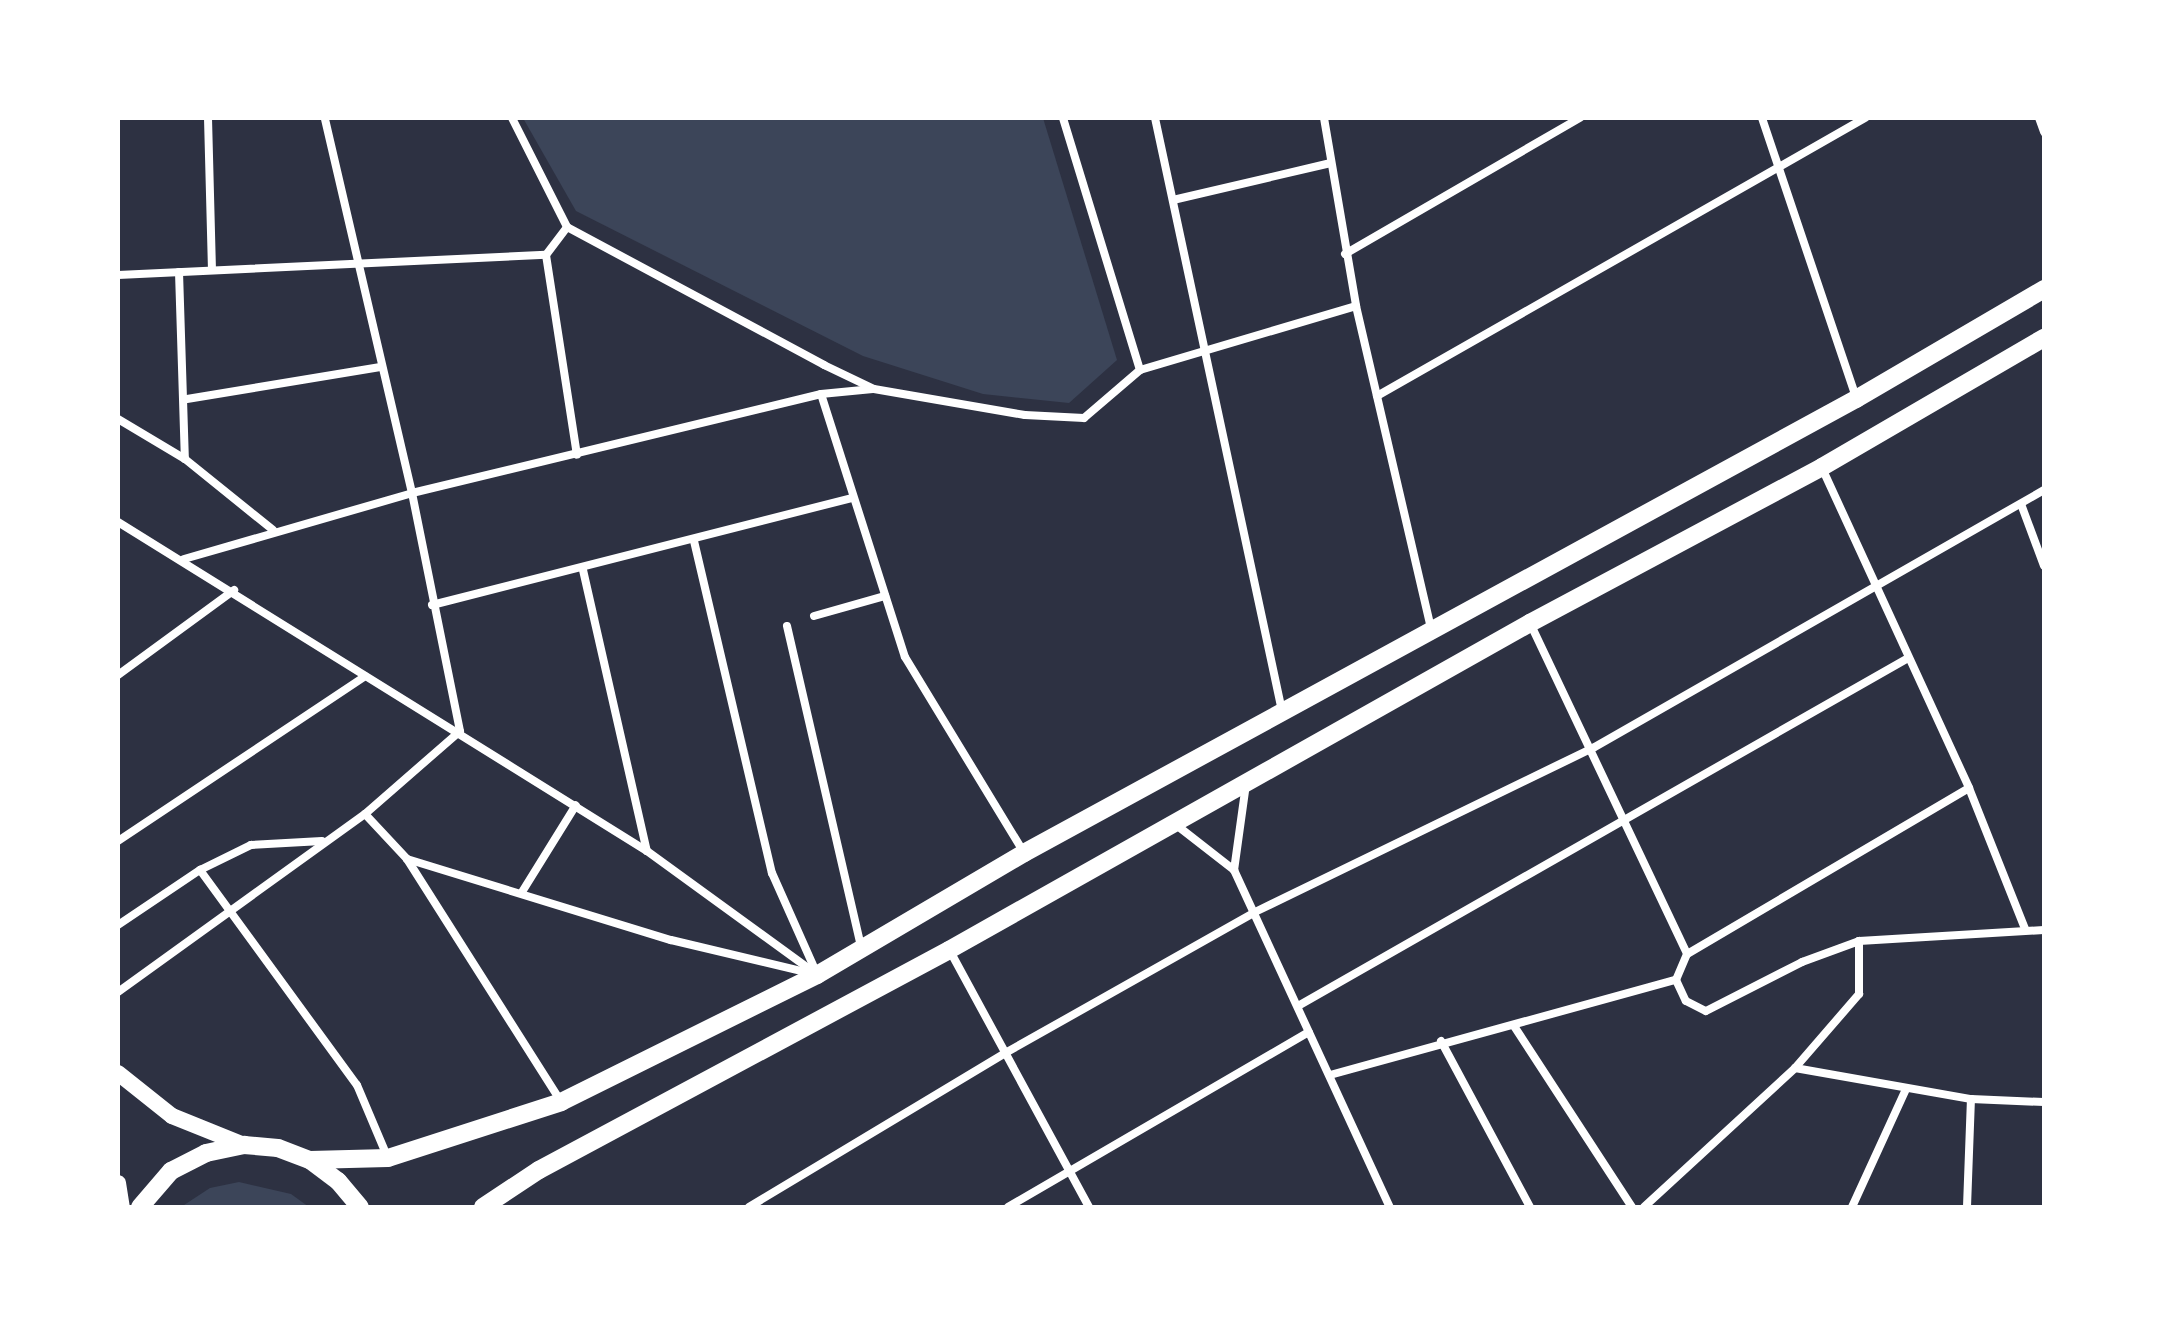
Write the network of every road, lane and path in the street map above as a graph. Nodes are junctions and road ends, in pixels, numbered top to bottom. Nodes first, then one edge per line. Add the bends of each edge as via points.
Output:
1 (208, 118) edge
2 (325, 118) edge
3 (512, 118) edge
4 (1063, 118) edge
5 (1155, 118) edge
6 (1324, 118) edge
7 (1580, 118) edge
8 (1762, 118) edge
9 (1865, 118) edge
10 (2039, 118) edge
11 (2044, 132) edge
12 (1331, 163) junction
13 (1781, 165) junction
14 (1173, 200) junction
15 (567, 227) junction
16 (1345, 254) junction
17 (546, 255) junction
18 (356, 262) junction
19 (212, 270) junction
20 (179, 272) junction
21 (118, 275) edge
22 (2044, 289) edge
23 (1356, 306) junction
24 (2044, 338) edge
25 (1208, 353) junction
26 (380, 367) junction
27 (1140, 370) junction
28 (874, 389) junction
29 (821, 394) junction
30 (1377, 396) junction
31 (187, 399) junction
32 (1856, 399) junction
33 (118, 419) edge
34 (577, 455) junction
35 (185, 459) junction
36 (1822, 467) junction
37 (2044, 490) edge
38 (412, 493) junction
39 (853, 498) junction
40 (2021, 504) junction
41 (118, 522) edge
42 (273, 530) junction
43 (694, 541) junction
44 (184, 559) junction
45 (2044, 566) edge
46 (583, 570) junction
47 (1876, 582) junction
48 (234, 590) junction
49 (885, 596) junction
50 (432, 605) junction
51 (814, 616) dead end
52 (1530, 623) junction
53 (787, 626) dead end
54 (1431, 628) junction
55 (1908, 658) junction
56 (118, 675) edge
57 (365, 676) junction
58 (1282, 711) junction
59 (460, 731) junction
60 (1593, 748) junction
61 (1246, 783) junction
62 (1969, 788) junction
63 (576, 805) junction
64 (365, 814) junction
65 (1627, 819) junction
66 (1175, 823) junction
67 (118, 841) edge
68 (323, 841) junction
69 (647, 851) junction
70 (1024, 853) junction
71 (407, 859) junction
72 (200, 870) junction
73 (1234, 870) junction
74 (522, 892) junction
75 (228, 912) junction
76 (1255, 912) junction
77 (118, 925) edge
78 (2025, 929) junction
79 (2044, 930) edge
80 (1859, 941) junction
81 (949, 950) junction
82 (862, 951) junction
83 (1687, 954) junction
84 (817, 975) junction
85 (1676, 980) junction
86 (118, 992) edge
87 (1298, 1006) junction
88 (1514, 1026) junction
89 (1309, 1032) junction
90 (1441, 1041) junction
91 (1007, 1052) junction
92 (1795, 1068) junction
93 (118, 1073) edge
94 (1330, 1075) junction
95 (1906, 1089) junction
96 (1971, 1099) junction
97 (561, 1102) junction
98 (2044, 1102) edge
99 (244, 1145) junction
100 (388, 1158) junction
101 (310, 1160) junction
102 (1068, 1170) junction
103 (118, 1183) edge
104 (122, 1207) edge
105 (140, 1207) edge
106 (360, 1207) edge
107 (483, 1207) edge
108 (749, 1207) edge
109 (1008, 1207) edge
110 (1089, 1207) edge
111 (1390, 1207) edge
112 (1530, 1207) edge
113 (1632, 1207) edge
114 (1644, 1207) edge
115 (1852, 1207) edge
116 (1967, 1207) edge

1 - 19 street
2 - 18 street
3 - 15 street
4 - 27 street
5 - 14 street
6 - 12 street
7 - 16 street
8 - 13 street
9 - 13 street
10 - 11 street
12 - 14 street
12 - 16 street
13 - 30 street
13 - 32 street
14 - 25 street
15 - 17 street
15 - 28 street
16 - 23 street
17 - 18 street
17 - 34 street
18 - 19 street
18 - 26 street
19 - 20 street
20 - 21 street
20 - 31 street
22 - 32 main road
23 - 25 street
23 - 30 street
24 - 36 main road
25 - 27 street
25 - 58 street
26 - 31 street
26 - 38 street
27 - 28 street via 1084,418 1025,415
28 - 29 street
29 - 34 street
29 - 39 street
30 - 54 street
31 - 35 street
32 - 54 main road
33 - 35 street
34 - 38 street
35 - 42 street
36 - 47 street
36 - 52 main road
37 - 40 street
38 - 42 street
38 - 50 street
39 - 43 street
39 - 49 street
40 - 45 street
40 - 47 street
41 - 44 street
42 - 44 street
43 - 46 street
43 - 84 street via 772,873
44 - 48 street
46 - 50 street
46 - 69 street
47 - 55 street
47 - 60 street
48 - 56 street
48 - 57 street
49 - 51 street
49 - 70 street via 905,657
50 - 59 street
52 - 60 street
52 - 61 main road
53 - 82 street
54 - 58 main road
55 - 62 street
55 - 65 street
57 - 59 street
57 - 67 street
58 - 70 main road
59 - 63 street
59 - 64 street
60 - 65 street
60 - 76 street
61 - 66 main road
61 - 73 street
62 - 78 street
62 - 83 street
63 - 69 street
63 - 74 street
64 - 68 street
64 - 71 street
65 - 83 street
65 - 87 street
66 - 73 street
66 - 81 main road
68 - 72 street via 251,845
68 - 75 street
69 - 84 street
70 - 82 main road
71 - 74 street
71 - 97 street
72 - 75 street
72 - 77 street
73 - 76 street
74 - 84 street via 671,940
75 - 86 street
75 - 100 street via 357,1085
76 - 87 street
76 - 91 street
78 - 79 street
78 - 80 street
80 - 85 street via 1802,962 1706,1011 1686,1001
80 - 92 street via 1859,994
81 - 91 street
81 - 107 main road via 539,1170
82 - 84 main road
83 - 85 street
84 - 97 main road
85 - 88 street
87 - 89 street
88 - 90 street
88 - 113 street
89 - 94 street
89 - 102 street
90 - 94 street
90 - 112 street
91 - 102 street
91 - 108 street
92 - 95 street
92 - 114 street
93 - 99 main road via 172,1116
94 - 111 street
95 - 96 street
95 - 115 street
96 - 98 street
96 - 116 street
97 - 100 main road
99 - 101 main road via 278,1148
99 - 105 main road via 206,1153 171,1171
100 - 101 main road
101 - 106 main road
102 - 109 street
102 - 110 street
103 - 104 main road

